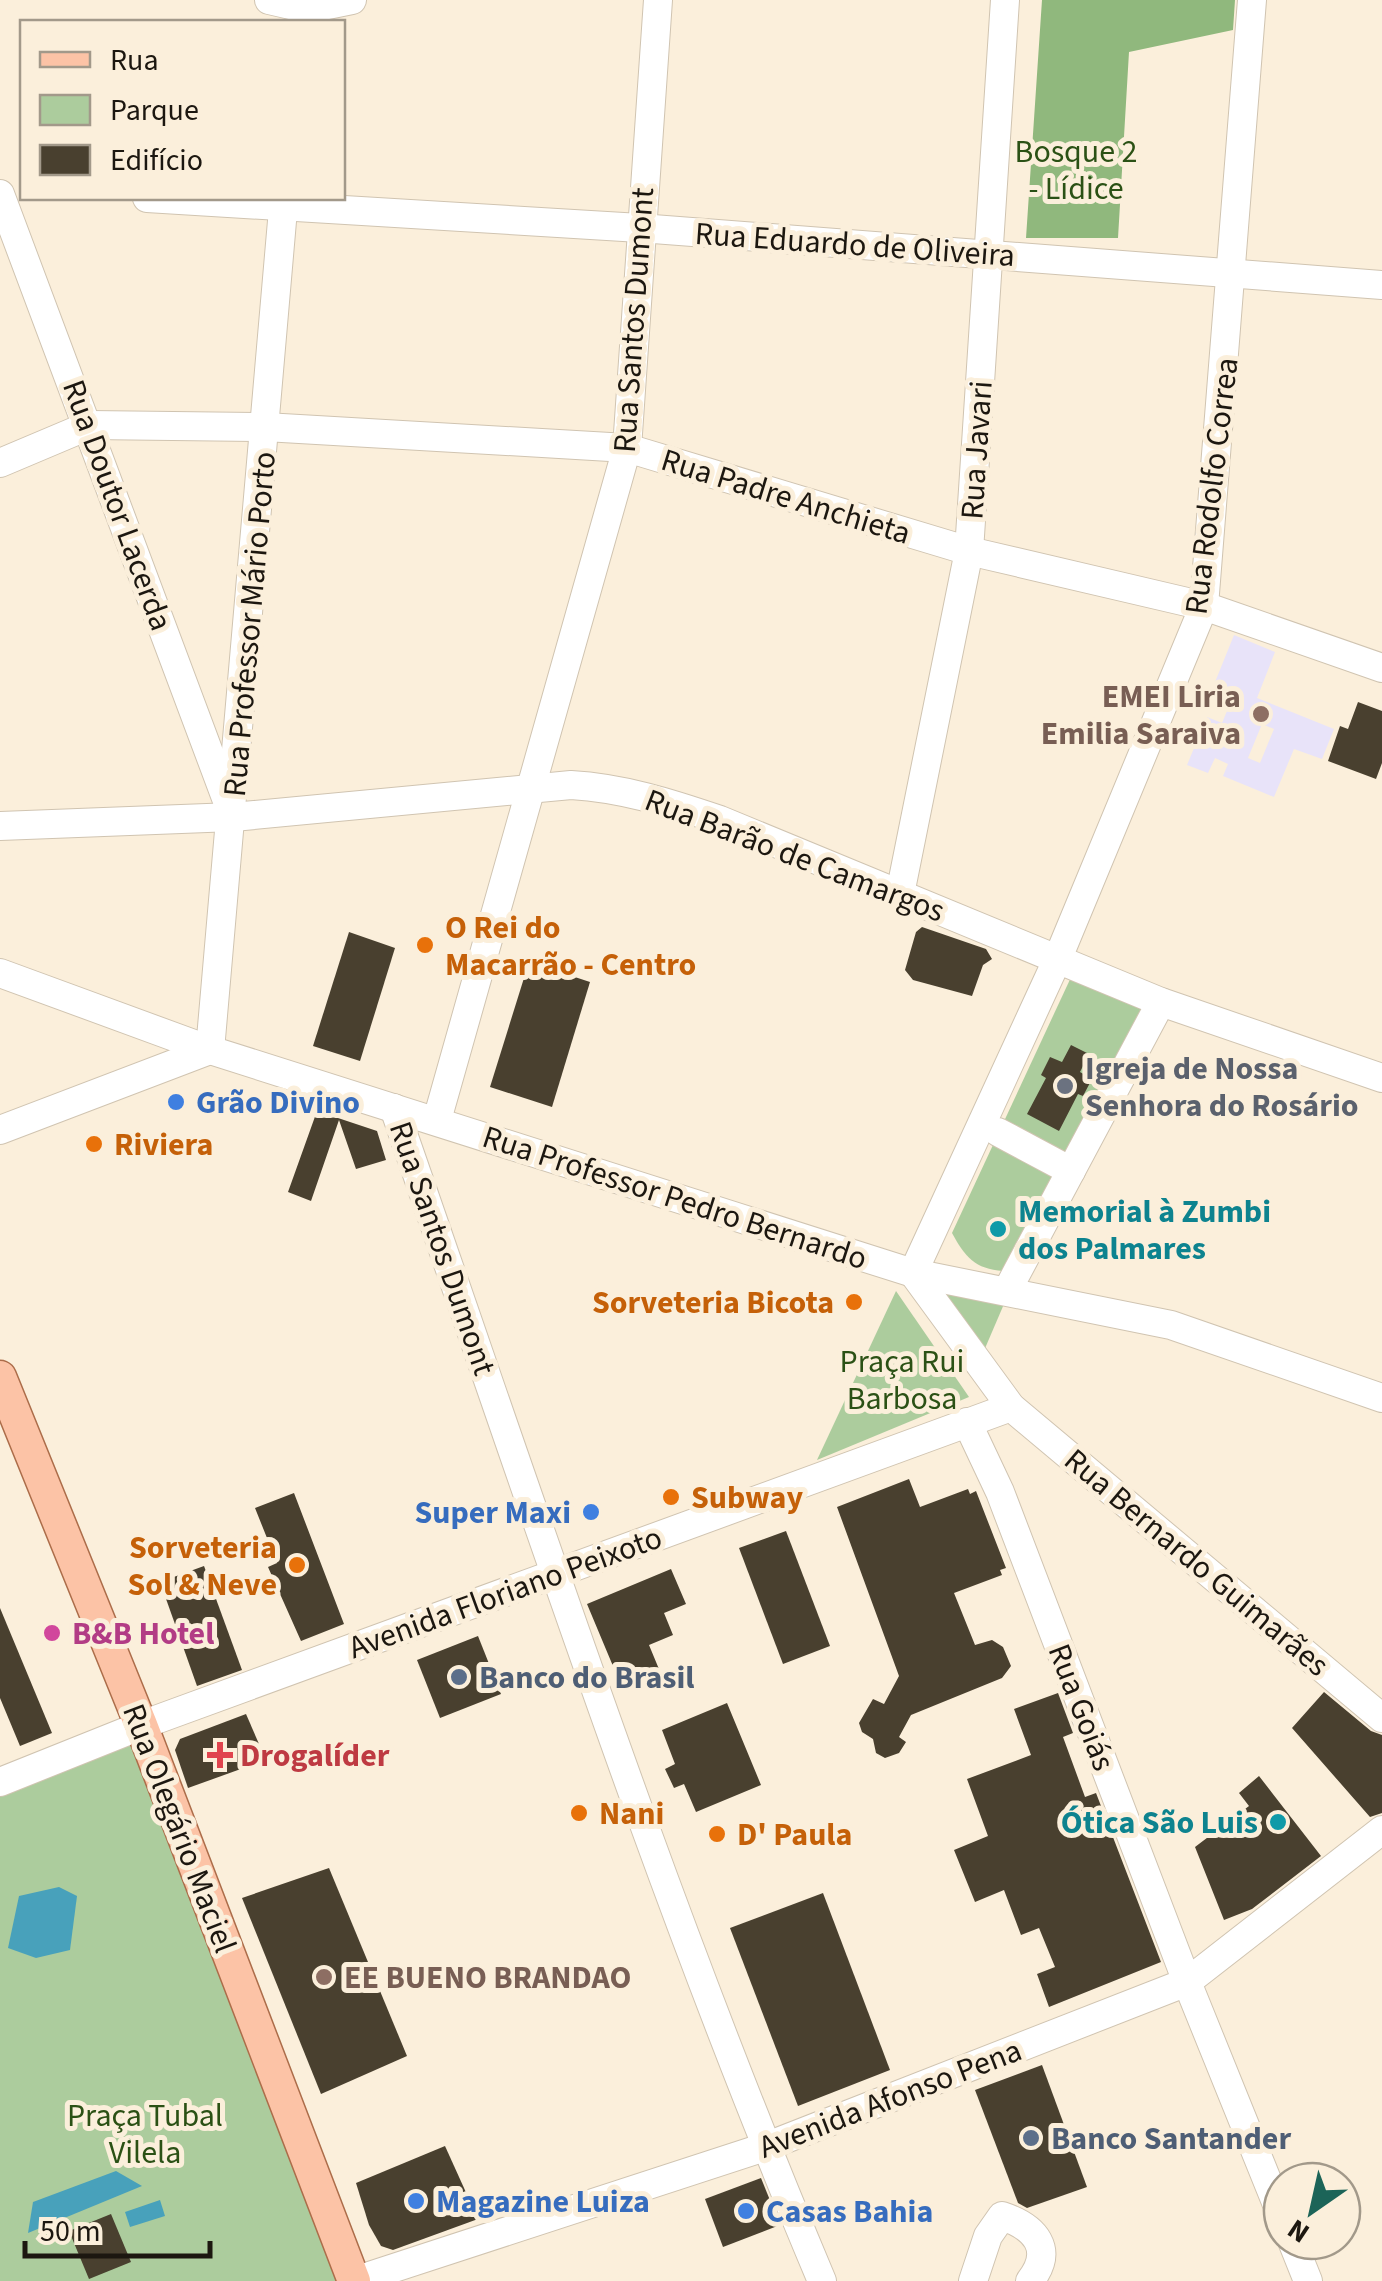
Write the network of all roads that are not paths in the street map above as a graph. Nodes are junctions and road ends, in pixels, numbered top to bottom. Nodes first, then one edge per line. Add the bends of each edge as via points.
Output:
1 (269, 0) edge
2 (352, 0) edge
3 (658, 0) edge
4 (1005, 0) edge
5 (1252, 0) edge
6 (307, 16) edge
7 (0, 192) edge
8 (239, 200) edge
9 (284, 201) edge
10 (640, 228) junction
11 (990, 254) junction
12 (1234, 272) junction
13 (1382, 285) edge
14 (90, 425) junction
15 (266, 427) junction
16 (627, 448) junction
17 (0, 463) edge
18 (969, 551) junction
19 (1204, 606) junction
20 (1382, 668) edge
21 (530, 789) junction
22 (233, 816) junction
23 (0, 826) edge
24 (900, 894) junction
25 (1058, 958) junction
26 (0, 973) edge
27 (1161, 1002) junction
28 (210, 1050) junction
29 (1382, 1078) edge
30 (394, 1108) junction
31 (438, 1120) junction
32 (0, 1130) edge
33 (998, 1132) dead end
34 (1071, 1170) junction
35 (913, 1273) junction
36 (1008, 1289) junction
37 (0, 1377) edge
38 (1382, 1398) edge
39 (1011, 1407) junction
40 (968, 1422) junction
41 (557, 1574) junction
42 (1382, 1718) edge
43 (141, 1725) junction
44 (0, 1782) edge
45 (1382, 1830) edge
46 (1186, 1982) junction
47 (765, 2147) junction
48 (1262, 2167) edge
49 (354, 2281) edge
50 (822, 2281) edge
51 (973, 2281) edge
52 (1030, 2281) edge

1 - 6 street
2 - 6 street
3 - 10 street, Rua Santos Dumont
4 - 11 street, Rua Javari
5 - 12 street, Rua Rodolfo Correa
7 - 14 street, Rua Doutor Lacerda
8 - 9 street, Rua Eduardo de Oliveira
9 - 10 street, Rua Eduardo de Oliveira
9 - 15 street, Rua Professor Mário Porto
10 - 11 street, Rua Eduardo de Oliveira
10 - 16 street, Rua Santos Dumont
11 - 12 street, Rua Eduardo de Oliveira
11 - 18 street, Rua Javari
12 - 13 street, Rua Eduardo de Oliveira
12 - 19 street, Rua Rodolfo Correa
14 - 15 street, Rua Padre Anchieta
14 - 17 street, Rua Padre Anchieta
14 - 22 street, Rua Doutor Lacerda
15 - 16 street, Rua Padre Anchieta
15 - 22 street, Rua Professor Mário Porto
16 - 18 street, Rua Padre Anchieta
16 - 21 street, Rua Santos Dumont
18 - 19 street, Rua Padre Anchieta
18 - 24 street, Rua Javari
19 - 20 street, Rua Padre Anchieta
19 - 25 street, Rua Rodolfo Correa
21 - 22 street, Rua Barão de Camargos
21 - 24 street, Rua Barão de Camargos via 602,787 658,799
21 - 31 street, Rua Santos Dumont
22 - 23 street, Rua Barão de Camargos
22 - 28 street, Rua Professor Mário Porto
24 - 25 street, Rua Barão de Camargos
25 - 27 street, Rua Barão de Camargos
25 - 35 street, Rua Rodolfo Correa
26 - 28 street
27 - 29 street, Rua Barão de Camargos
27 - 34 street
28 - 30 street
28 - 32 street
30 - 31 street, Rua Santos Dumont
30 - 41 street, Rua Santos Dumont
31 - 35 street, Rua Professor Pedro Bernardo
33 - 34 street
34 - 36 street
35 - 36 street, Rua Professor Pedro Bernardo
35 - 39 street, Rua Bernardo Guimarães
36 - 38 street, Rua Professor Pedro Bernardo via 1171,1324
37 - 43 main road, Rua Olegário Maciel
39 - 40 street, Avenida Floriano Peixoto
39 - 42 street, Rua Bernardo Guimarães
40 - 41 street, Avenida Floriano Peixoto
40 - 46 street, Rua Goiás
41 - 43 street, Avenida Floriano Peixoto
41 - 47 street, Rua Santos Dumont
43 - 44 street, Avenida Floriano Peixoto
43 - 49 main road, Rua Olegário Maciel
45 - 46 street, Avenida Afonso Pena
46 - 47 street, Avenida Afonso Pena
46 - 48 street, Rua Goiás
47 - 49 street, Avenida Afonso Pena
47 - 50 street, Rua Santos Dumont
51 - 52 street via 1002,2216 1028,2225 1042,2245 1042,2266

